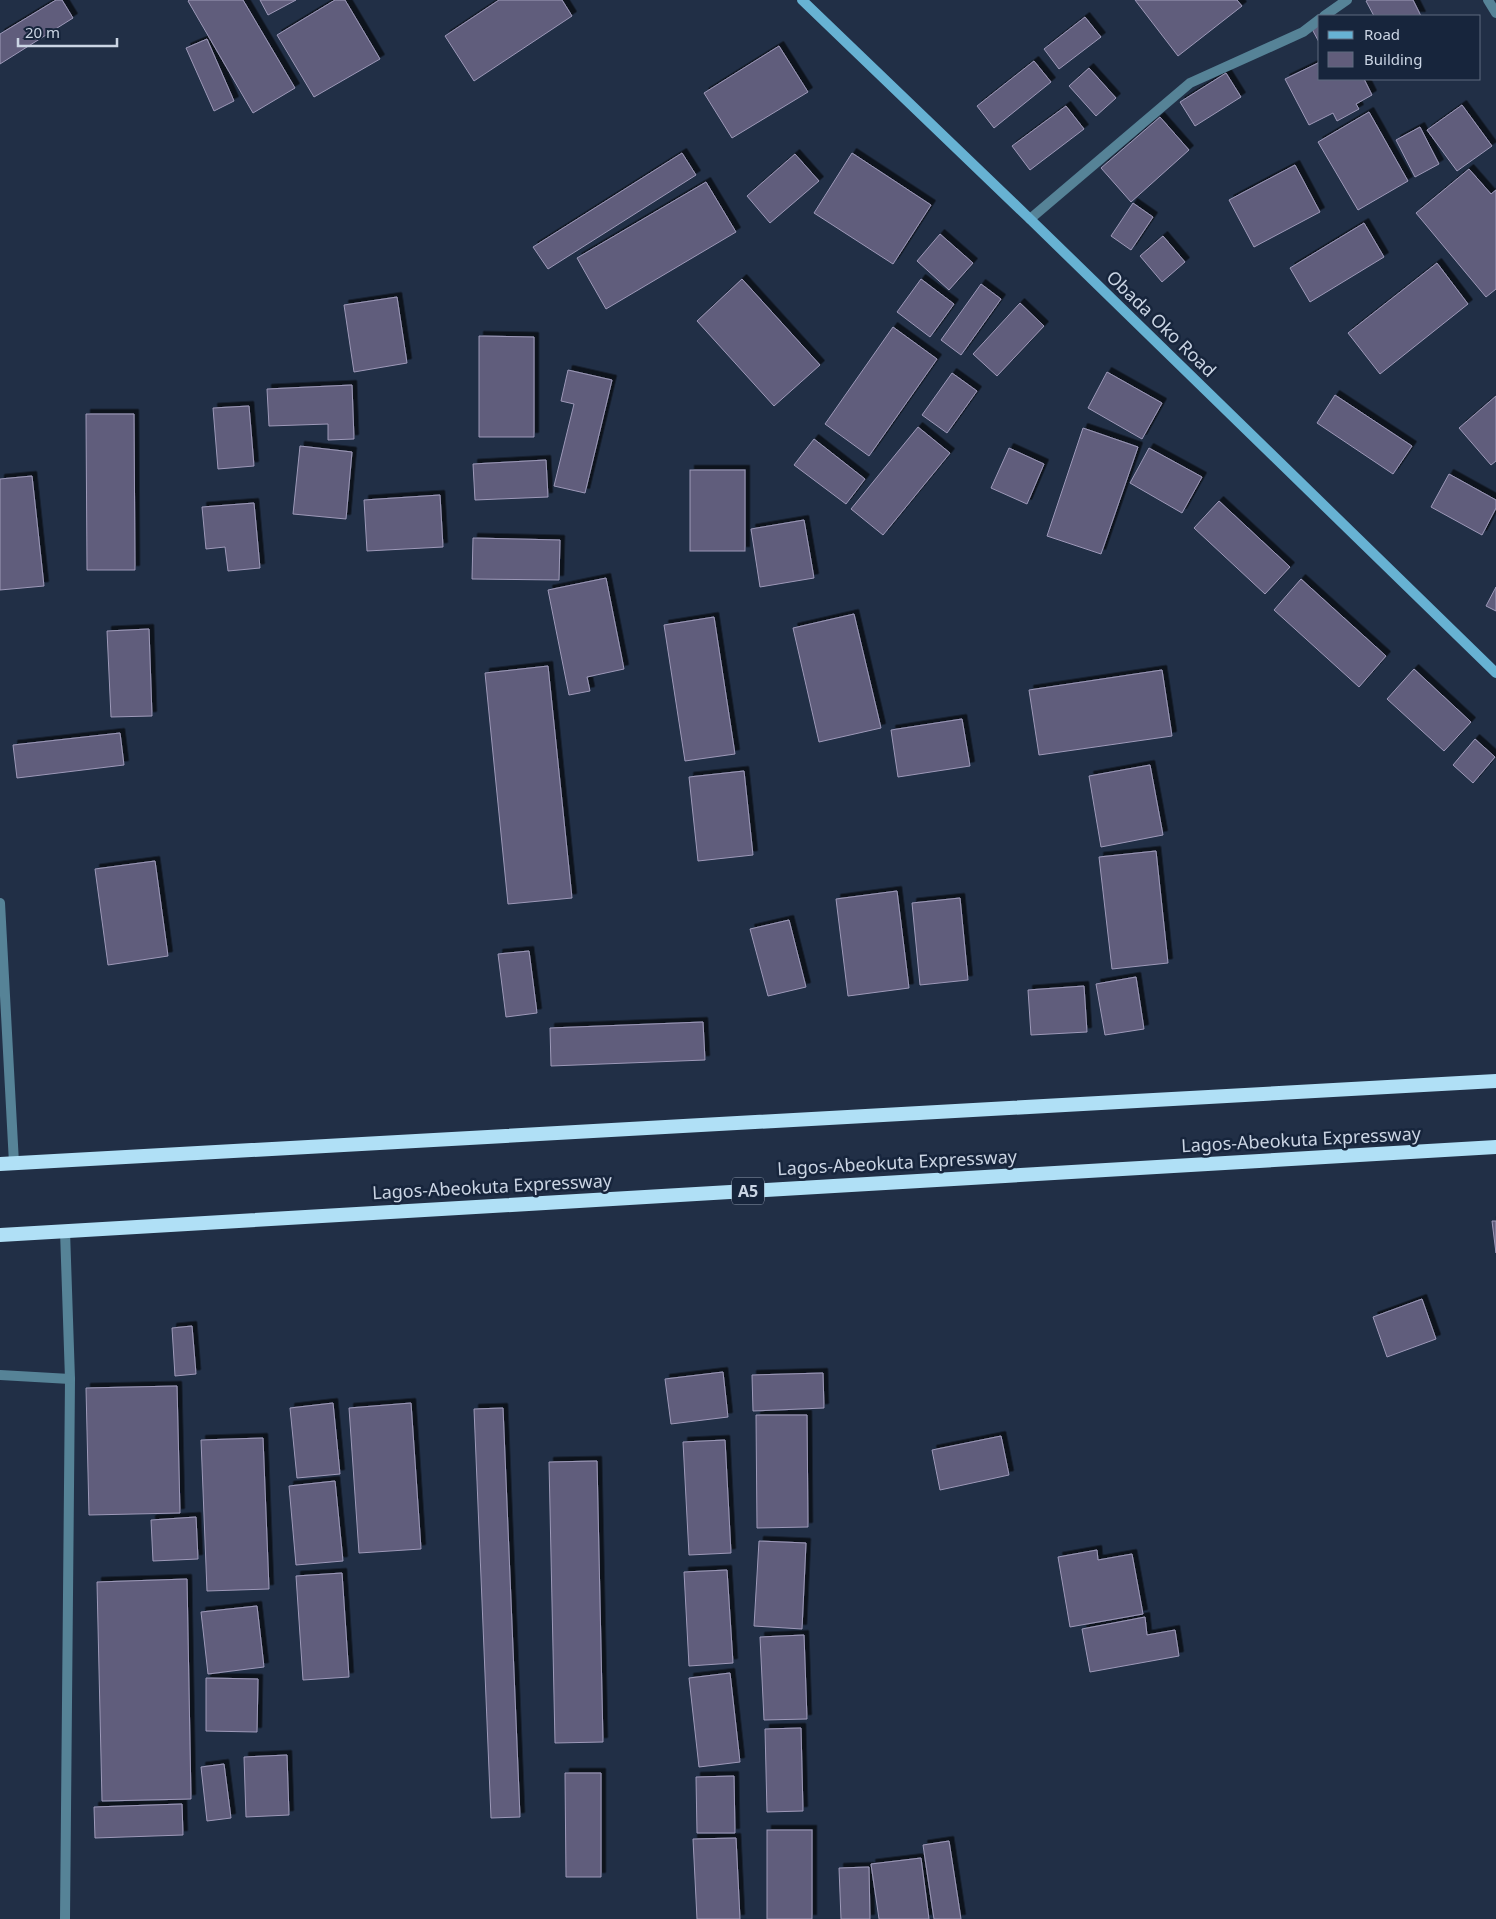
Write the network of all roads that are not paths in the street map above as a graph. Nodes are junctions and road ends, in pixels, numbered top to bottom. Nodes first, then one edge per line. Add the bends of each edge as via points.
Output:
1 (802, 0) edge
2 (1347, 0) edge
3 (1488, 0) edge
4 (1496, 12) edge
5 (1325, 15) edge
6 (1318, 20) edge
7 (1030, 218) junction
8 (1496, 673) edge
9 (0, 902) edge
10 (1496, 1081) edge
11 (1496, 1147) edge
12 (7, 1163) edge
13 (65, 1231) junction
14 (0, 1235) edge
15 (0, 1375) edge
16 (70, 1379) junction
17 (66, 1919) edge

1 - 7 main road, Obada Oko Road
2 - 5 street
3 - 4 street
6 - 7 street via 1302,32 1190,83
7 - 8 main road, Obada Oko Road
9 - 12 street
10 - 12 highway
11 - 13 highway, Lagos-Abeokuta Expressway / A5
13 - 14 highway, Lagos-Abeokuta Expressway / A5
13 - 16 street
15 - 16 street
16 - 17 street

